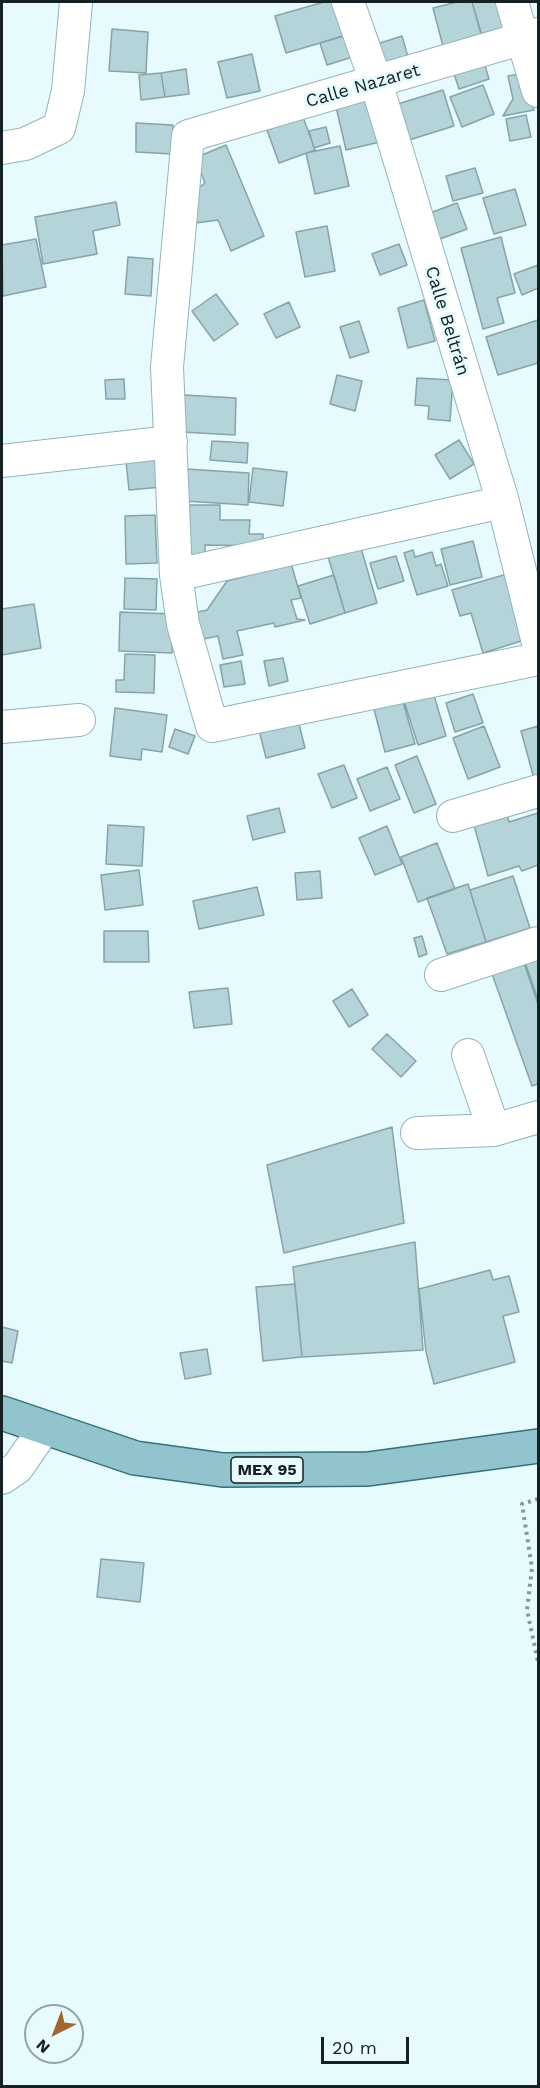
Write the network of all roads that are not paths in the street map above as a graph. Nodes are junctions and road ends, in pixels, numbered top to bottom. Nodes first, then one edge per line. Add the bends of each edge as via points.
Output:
1 (76, 2) edge
2 (348, 2) edge
3 (512, 2) edge
4 (531, 36) edge
5 (376, 82) junction
6 (538, 91) edge
7 (2, 148) edge
8 (171, 442) junction
9 (2, 461) edge
10 (503, 502) junction
11 (176, 575) junction
12 (538, 643) edge
13 (538, 659) edge
14 (78, 720) dead end
15 (2, 727) edge
16 (538, 791) edge
17 (453, 816) dead end
18 (538, 943) edge
19 (441, 975) dead end
20 (468, 1055) dead end
21 (538, 1117) edge
22 (494, 1130) junction
23 (417, 1133) dead end
24 (2, 1413) edge
25 (44, 1429) junction
26 (538, 1446) edge
27 (2, 1478) edge

1 - 7 street via 68,91 59,128 24,144
2 - 5 street, Calle Beltrán
3 - 4 street
4 - 5 street, Calle Nazaret
4 - 6 street
5 - 8 street, Calle Nazaret via 188,136 168,367
5 - 10 street, Calle Beltrán
8 - 9 street
8 - 11 street
10 - 11 street
10 - 12 street, Calle Beltrán
11 - 13 street via 183,624 212,726
14 - 15 street
16 - 17 street
18 - 19 street
20 - 22 street
21 - 22 street
22 - 23 street
24 - 25 main road, MEX 95
25 - 26 main road, MEX 95 via 135,1458 224,1470 368,1469
25 - 27 street via 17,1468

